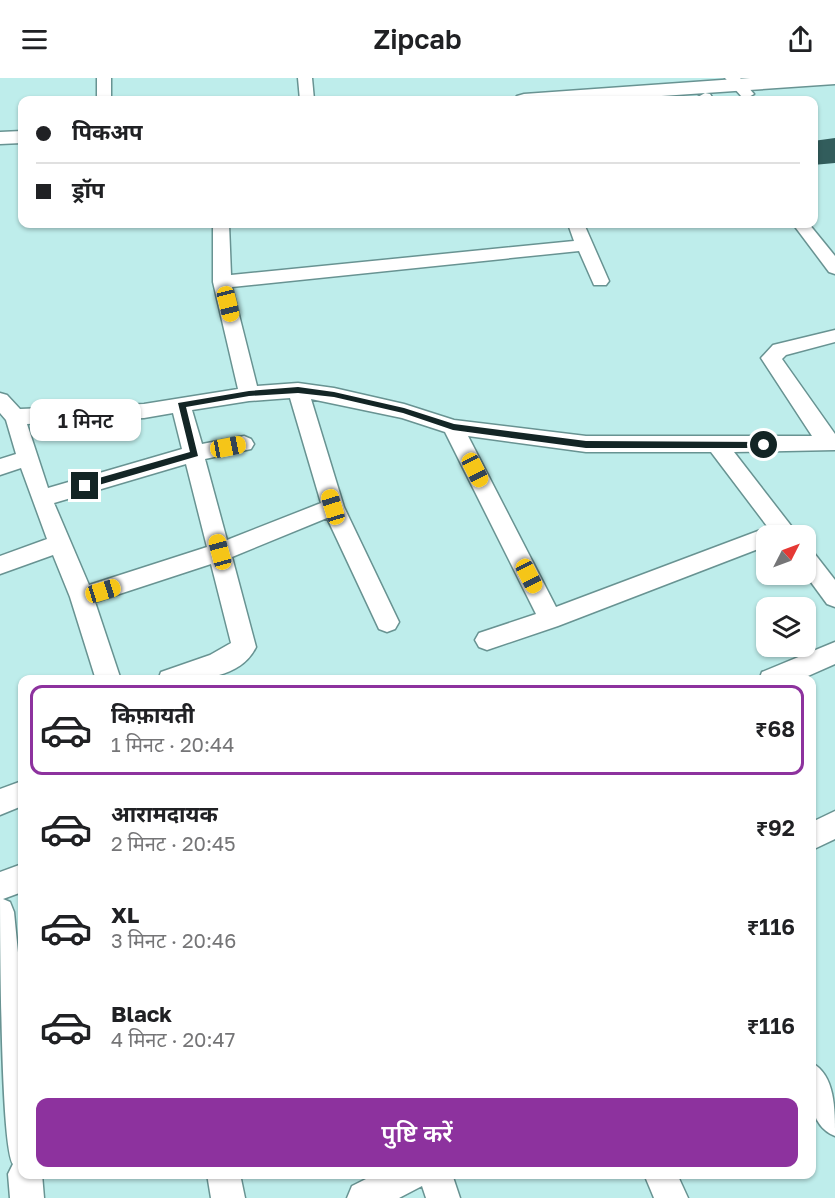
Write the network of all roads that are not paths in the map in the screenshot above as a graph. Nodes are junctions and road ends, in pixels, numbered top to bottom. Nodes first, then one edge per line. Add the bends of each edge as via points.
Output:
1 (104, 78) edge
2 (305, 78) edge
3 (835, 78) edge
4 (739, 86) edge
5 (835, 89) edge
6 (104, 96) edge
7 (307, 96) edge
8 (585, 96) edge
9 (714, 96) edge
10 (18, 136) edge
11 (0, 138) edge
12 (18, 148) edge
13 (0, 150) edge
14 (221, 228) edge
15 (578, 228) edge
16 (804, 228) edge
17 (585, 245) junction
18 (835, 268) edge
19 (600, 281) dead end
20 (222, 282) junction
21 (835, 336) edge
22 (298, 390) junction
23 (249, 394) junction
24 (0, 400) edge
25 (181, 405) junction
26 (15, 417) junction
27 (453, 427) junction
28 (832, 442) edge
29 (244, 444) dead end
30 (717, 445) junction
31 (195, 453) junction
32 (28, 458) junction
33 (0, 467) edge
34 (41, 498) junction
35 (333, 507) junction
36 (770, 525) edge
37 (756, 543) edge
38 (59, 544) junction
39 (220, 552) junction
40 (0, 565) edge
41 (816, 572) edge
42 (82, 597) junction
43 (835, 597) edge
44 (550, 619) junction
45 (387, 622) dead end
46 (487, 640) dead end
47 (835, 653) edge
48 (107, 675) edge
49 (183, 675) edge
50 (783, 675) edge
51 (18, 795) edge
52 (0, 802) edge
53 (835, 824) edge
54 (816, 835) edge
55 (18, 879) edge
56 (0, 886) edge
57 (0, 912) edge
58 (18, 1108) edge
59 (25, 1179) edge
60 (224, 1179) edge
61 (402, 1179) edge
62 (437, 1179) edge
63 (662, 1179) edge
64 (27, 1198) edge
65 (228, 1198) edge
66 (364, 1198) edge
67 (443, 1198) edge
68 (671, 1198) edge

1 - 6 street
2 - 7 street
3 - 4 main road
4 - 5 main road
4 - 8 main road
4 - 9 main road
10 - 11 main road
12 - 13 main road
14 - 20 street
15 - 17 street
16 - 18 street
17 - 19 street
17 - 20 street
20 - 23 street
21 - 28 street via 780,350 771,358
22 - 23 street
22 - 27 street via 334,394
22 - 35 street
23 - 25 street
24 - 26 street
25 - 26 street via 144,411
25 - 31 street
26 - 32 street
27 - 30 street via 586,444
27 - 44 street
28 - 30 street
29 - 31 street
30 - 36 street
31 - 34 street
31 - 39 street
32 - 33 street
32 - 34 street
34 - 38 street
35 - 39 street
35 - 45 street
37 - 44 street
38 - 40 street
38 - 42 street
39 - 42 street
39 - 49 street via 244,647 235,655
41 - 43 street
42 - 48 street
44 - 46 street
47 - 50 street
51 - 52 street
53 - 54 street
55 - 56 street
57 - 58 street
59 - 64 street
60 - 65 street
61 - 66 street
62 - 67 street
63 - 68 street

